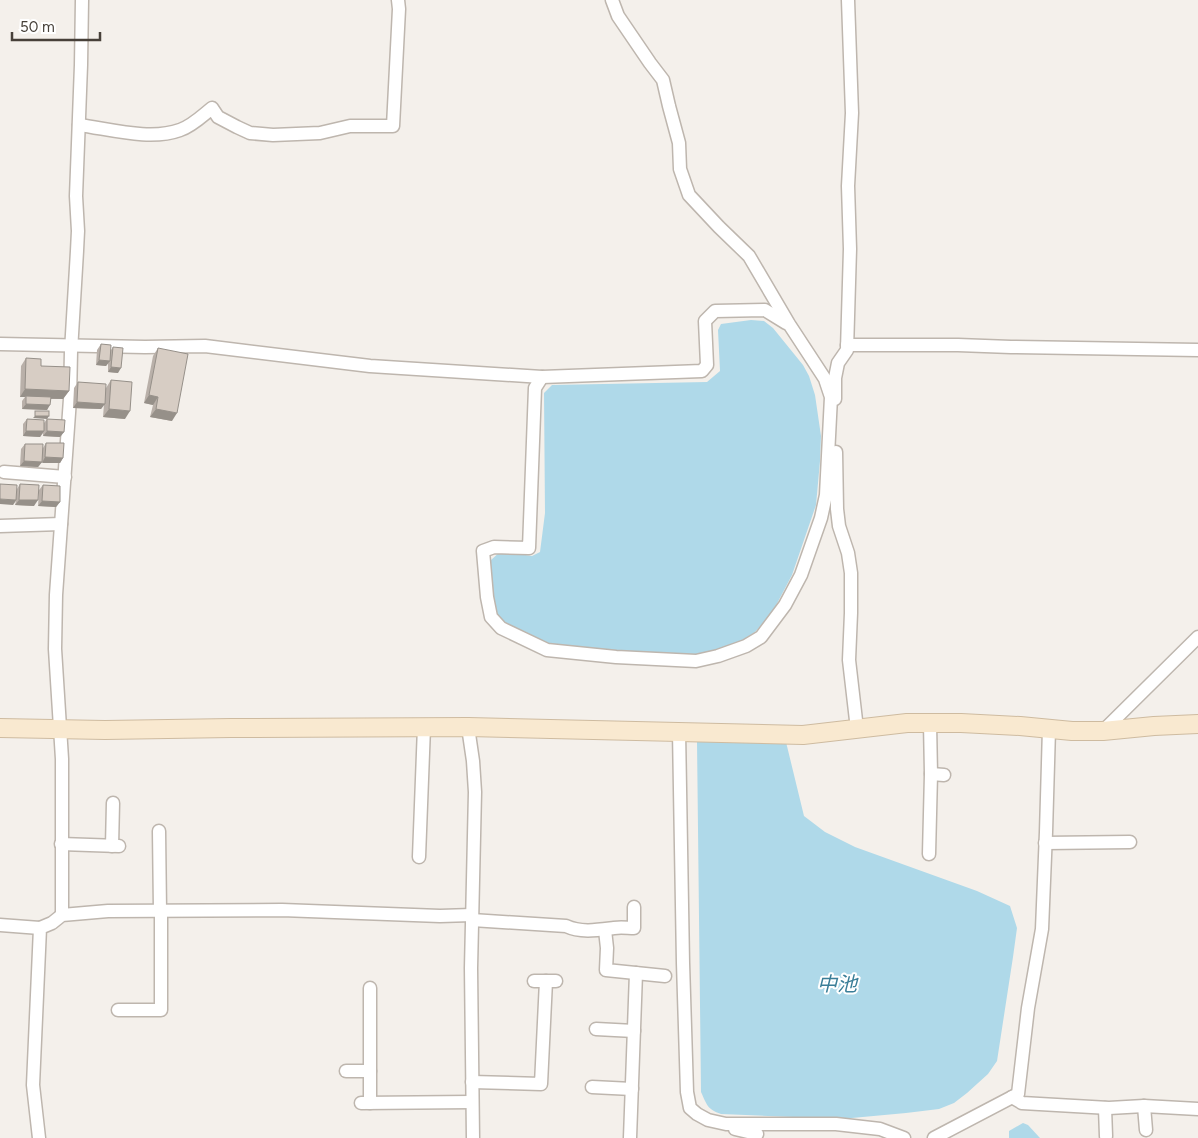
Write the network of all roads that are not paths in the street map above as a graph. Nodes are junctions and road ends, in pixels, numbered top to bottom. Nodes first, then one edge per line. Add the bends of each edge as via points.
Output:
1 (82, 0) edge
2 (398, 0) edge
3 (612, 0) edge
4 (848, 0) edge
5 (80, 125) junction
6 (789, 324) junction
7 (0, 344) edge
8 (847, 345) junction
9 (72, 346) junction
10 (1198, 350) edge
11 (542, 378) junction
12 (4, 472) dead end
13 (65, 477) junction
14 (61, 524) junction
15 (0, 526) edge
16 (1198, 637) edge
17 (930, 723) junction
18 (1198, 724) edge
19 (424, 727) junction
20 (468, 727) junction
21 (0, 728) edge
22 (61, 729) junction
23 (857, 729) junction
24 (1049, 729) junction
25 (679, 731) junction
26 (1103, 731) junction
27 (113, 803) dead end
28 (159, 830) dead end
29 (1130, 842) dead end
30 (1045, 843) junction
31 (61, 844) junction
32 (928, 854) dead end
33 (419, 857) dead end
34 (634, 907) dead end
35 (160, 911) junction
36 (62, 915) junction
37 (472, 917) junction
38 (0, 925) edge
39 (40, 928) junction
40 (605, 930) junction
41 (636, 973) junction
42 (665, 976) dead end
43 (546, 981) dead end
44 (370, 988) dead end
45 (118, 1010) dead end
46 (596, 1029) dead end
47 (634, 1031) junction
48 (346, 1071) dead end
49 (370, 1071) junction
50 (472, 1082) junction
51 (592, 1087) dead end
52 (632, 1089) junction
53 (1012, 1097) junction
54 (472, 1102) junction
55 (1144, 1106) junction
56 (1105, 1108) junction
57 (1198, 1109) edge
58 (726, 1124) junction
59 (777, 1124) junction
60 (1146, 1130) dead end
61 (757, 1136) edge
62 (900, 1136) edge
63 (1106, 1136) dead end
64 (39, 1138) edge
65 (473, 1138) edge
66 (630, 1138) edge
67 (871, 1138) edge
68 (934, 1138) edge

1 - 5 street
2 - 5 street via 393,126 350,126 320,133 250,133 218,117 212,108 181,130 161,135
3 - 6 street via 618,16 663,80 679,143 680,168 689,195 749,256
4 - 8 street via 852,113
5 - 9 street
6 - 11 street via 765,310 715,311 705,321 707,365 702,371
6 - 11 street via 825,379 831,396 826,495 821,518 802,575 761,637 746,646 696,662 547,650 501,628 491,617 483,551 494,547 530,548 535,388
7 - 9 street
8 - 10 street
8 - 23 street via 835,378 837,509 851,573 849,660
9 - 11 street via 205,346 370,366
9 - 13 street
12 - 13 street
13 - 14 street
14 - 15 street
14 - 22 street via 55,649
16 - 26 street
17 - 23 street
17 - 24 street
17 - 32 street via 937,775 936,825
18 - 26 street
19 - 20 street
19 - 22 street
19 - 33 street
20 - 25 street
20 - 37 street via 475,792
21 - 22 street
22 - 31 street
23 - 25 street via 803,735
24 - 26 street
24 - 30 street
25 - 58 street via 687,1092 690,1108 697,1114
27 - 31 street via 115,846
28 - 35 street
29 - 30 street via 1105,847
30 - 53 street via 1042,930 1028,1008 1018,1094
31 - 36 street
34 - 40 street via 634,928
35 - 36 street
35 - 37 street via 282,910
35 - 45 street via 161,1010
36 - 39 street
37 - 40 street via 566,926 575,930
37 - 50 street
38 - 39 street
39 - 64 street via 33,1085
40 - 41 street via 606,970
41 - 42 street
41 - 47 street
43 - 50 street via 541,1084
44 - 49 street
46 - 47 street
47 - 52 street
48 - 49 street
49 - 54 street via 366,1103
50 - 54 street
51 - 52 street
52 - 66 street
53 - 56 street via 1022,1104
53 - 68 street
54 - 65 street
55 - 56 street
55 - 57 street
55 - 60 street
56 - 63 street
58 - 59 street
58 - 61 street
59 - 61 street
59 - 62 street via 836,1124 880,1129
62 - 67 street

